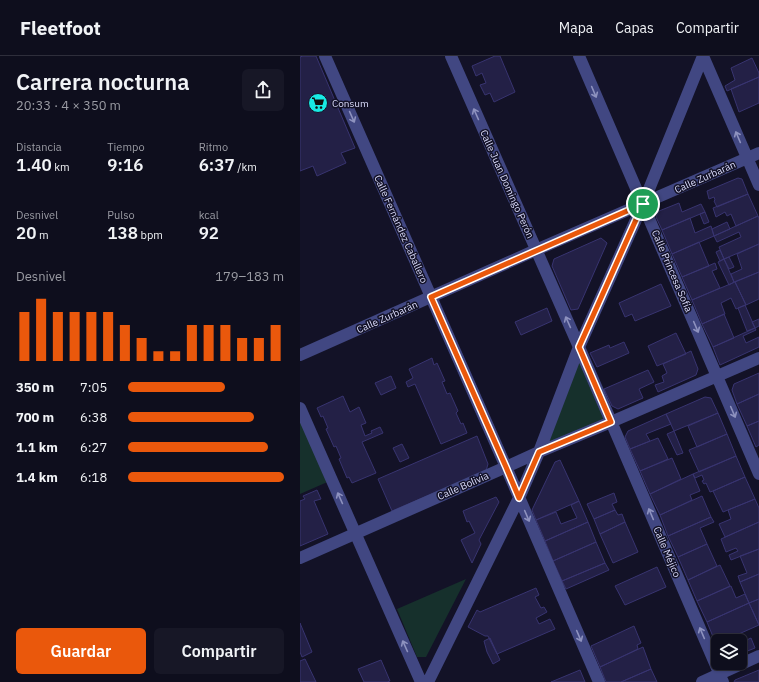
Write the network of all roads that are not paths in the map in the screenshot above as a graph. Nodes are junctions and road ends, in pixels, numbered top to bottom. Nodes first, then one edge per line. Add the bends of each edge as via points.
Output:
1 (325, 56) edge
2 (451, 56) edge
3 (579, 56) edge
4 (703, 56) edge
5 (759, 153) edge
6 (747, 158) junction
7 (759, 185) edge
8 (643, 204) junction
9 (536, 250) junction
10 (431, 297) junction
11 (579, 347) junction
12 (300, 355) edge
13 (759, 358) edge
14 (717, 376) junction
15 (300, 408) edge
16 (611, 422) junction
17 (539, 452) junction
18 (506, 467) junction
19 (759, 474) edge
20 (519, 498) junction
21 (356, 534) junction
22 (300, 558) edge
23 (759, 656) edge
24 (721, 678) edge
25 (421, 682) edge
26 (428, 682) edge
27 (599, 682) edge
28 (702, 682) edge

1 -> 10 street, Calle Fernández Caballero
9 -> 2 street, Calle Juan Domingo Perón
3 -> 8 street, Calle Princesa Sofía
6 -> 4 street
4 - 8 street
5 - 6 street, Calle Zurbarán
6 - 7 street
6 - 8 street, Calle Zurbarán
8 - 9 street, Calle Zurbarán
8 - 11 street
8 -> 14 street, Calle Princesa Sofía
9 - 10 street, Calle Zurbarán
11 -> 9 street, Calle Juan Domingo Perón
10 - 12 street, Calle Zurbarán
10 - 18 street, Calle Fernández Caballero
11 - 16 street, Calle Juan Domingo Perón
11 - 17 street
13 - 14 street, Calle Bolivia
14 - 16 street, Calle Bolivia
14 -> 19 street, Calle Princesa Sofía
21 -> 15 street
16 - 17 street, Calle Bolivia
24 -> 16 street, Calle Méjico
17 - 18 street, Calle Bolivia
17 - 20 street
18 - 20 street, Calle Fernández Caballero
18 - 21 street, Calle Bolivia
20 - 26 street
20 -> 27 street, Calle Fernández Caballero
21 - 22 street, Calle Bolivia
25 -> 21 street
23 - 24 street
24 - 28 street

